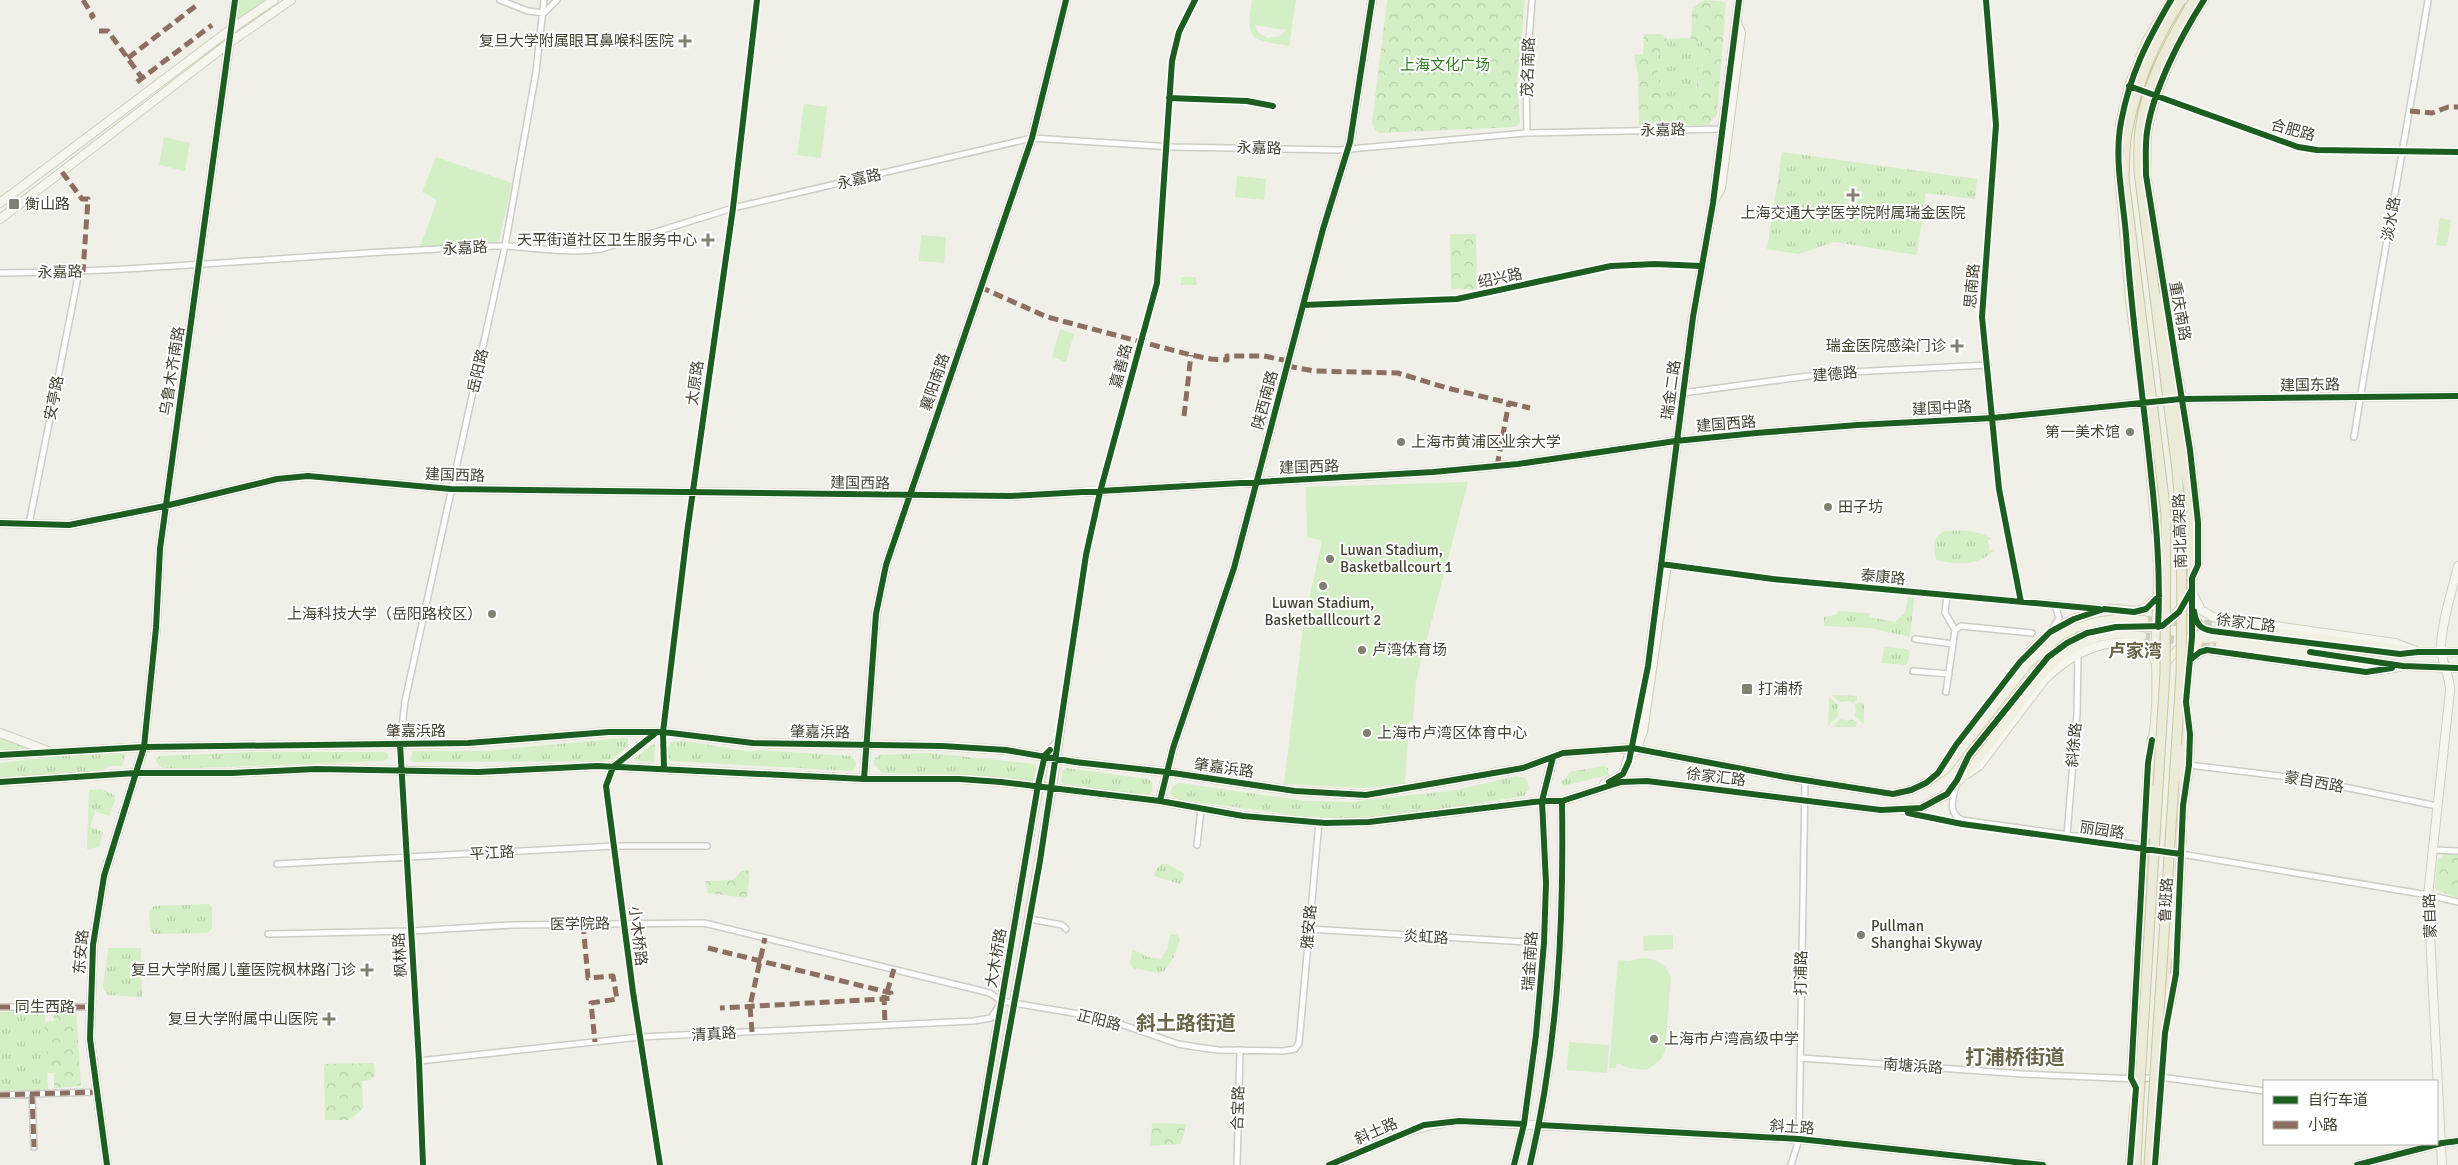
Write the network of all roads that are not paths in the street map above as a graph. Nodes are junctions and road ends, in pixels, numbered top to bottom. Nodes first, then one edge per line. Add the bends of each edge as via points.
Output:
1 (235, 0) edge
2 (274, 0) edge
3 (291, 0) edge
4 (500, 0) edge
5 (544, 0) edge
6 (557, 0) edge
7 (757, 0) edge
8 (1066, 0) edge
9 (1196, 0) edge
10 (1372, 0) edge
11 (1532, 0) edge
12 (1739, 0) edge
13 (1986, 0) edge
14 (2171, 0) edge
15 (2181, 0) edge
16 (2194, 0) edge
17 (2204, 0) edge
18 (2428, 0) edge
19 (544, 13) junction
20 (1737, 20) junction
21 (231, 29) junction
22 (230, 43) junction
23 (2129, 86) junction
24 (2158, 96) junction
25 (1724, 129) junction
26 (1527, 133) junction
27 (2146, 133) junction
28 (1032, 138) junction
29 (1166, 147) junction
30 (1348, 150) junction
31 (2403, 151) junction
32 (2458, 152) edge
33 (1713, 203) junction
34 (0, 204) edge
35 (733, 208) junction
36 (0, 219) edge
37 (505, 246) junction
38 (2148, 247) junction
39 (200, 264) junction
40 (1701, 266) junction
41 (79, 272) junction
42 (0, 273) edge
43 (2137, 282) junction
44 (1303, 305) junction
45 (1988, 365) junction
46 (1682, 393) junction
47 (2458, 396) edge
48 (2360, 397) junction
49 (2182, 398) junction
50 (2173, 400) junction
51 (2162, 401) joint
52 (2148, 403) junction
53 (1993, 418) junction
54 (1782, 431) joint
55 (2354, 437) dead end
56 (1676, 441) junction
57 (1256, 481) junction
58 (451, 490) junction
59 (1100, 492) junction
60 (692, 493) junction
61 (910, 496) junction
62 (165, 506) junction
63 (0, 523) edge
64 (29, 524) junction
65 (2158, 560) junction
66 (1664, 564) junction
67 (2458, 566) edge
68 (2192, 578) junction
69 (2191, 591) junction
70 (1947, 595) junction
71 (2160, 596) junction
72 (2021, 602) junction
73 (2055, 605) junction
74 (2104, 609) junction
75 (2144, 620) tunnel mouth
76 (2224, 626) tunnel mouth
77 (2158, 627) junction
78 (1955, 630) junction
79 (2212, 631) junction
80 (2050, 632) junction
81 (2032, 633) dead end
82 (2142, 636) tunnel mouth
83 (2192, 636) junction
84 (1915, 639) dead end
85 (1953, 644) junction
86 (2220, 645) tunnel mouth
87 (2418, 652) junction
88 (2442, 652) junction
89 (2458, 652) edge
90 (2078, 654) junction
91 (2190, 660) junction
92 (2156, 663) junction
93 (2403, 666) junction
94 (2458, 668) edge
95 (2447, 669) junction
96 (1913, 671) dead end
97 (1949, 674) junction
98 (2158, 678) junction
99 (1946, 692) dead end
100 (2186, 702) junction
101 (660, 732) junction
102 (0, 733) edge
103 (1060, 739) junction
104 (2152, 740) junction
105 (400, 744) junction
106 (866, 746) junction
107 (144, 747) junction
108 (1635, 748) junction
109 (48, 751) junction
110 (0, 755) edge
111 (1046, 756) junction
112 (1553, 757) junction
113 (1057, 758) junction
114 (2189, 764) junction
115 (613, 767) junction
116 (664, 769) junction
117 (401, 771) junction
118 (1166, 772) junction
119 (136, 773) junction
120 (1938, 773) junction
121 (864, 779) junction
122 (1805, 780) junction
123 (1958, 780) junction
124 (0, 782) edge
125 (1038, 785) junction
126 (1052, 788) junction
127 (1160, 801) junction
128 (1542, 801) junction
129 (1562, 801) junction
130 (1803, 801) junction
131 (2437, 806) junction
132 (1201, 809) junction
133 (1903, 811) junction
134 (1319, 822) junction
135 (2067, 835) junction
136 (1197, 845) dead end
137 (614, 846) junction
138 (707, 846) dead end
139 (2144, 848) junction
140 (2153, 849) junction
141 (2434, 850) junction
142 (2458, 851) edge
143 (2172, 852) junction
144 (2181, 854) junction
145 (406, 858) junction
146 (277, 864) dead end
147 (2428, 895) junction
148 (2150, 896) junction
149 (2458, 902) edge
150 (2140, 910) junction
151 (1030, 919) junction
152 (624, 923) junction
153 (1066, 929) dead end
154 (1309, 929) junction
155 (411, 931) junction
156 (268, 934) dead end
157 (1544, 943) junction
158 (2170, 991) junction
159 (2163, 999) junction
160 (1001, 1001) junction
161 (1015, 1004) junction
162 (0, 1007) edge
163 (91, 1007) junction
164 (1300, 1031) joint
165 (2165, 1033) junction
166 (640, 1038) junction
167 (1240, 1050) junction
168 (2157, 1052) junction
169 (1801, 1058) junction
170 (419, 1062) junction
171 (2140, 1067) junction
172 (2160, 1077) junction
173 (2134, 1079) junction
174 (2437, 1080) edge
175 (2263, 1091) edge
176 (97, 1092) junction
177 (32, 1094) junction
178 (0, 1095) edge
179 (2140, 1098) junction
180 (2438, 1098) edge
181 (1524, 1124) junction
182 (1540, 1125) junction
183 (1799, 1139) junction
184 (2458, 1141) edge
185 (2442, 1143) junction
186 (2438, 1144) edge
187 (2434, 1145) edge
188 (34, 1147) dead end
189 (107, 1165) edge
190 (423, 1165) edge
191 (660, 1165) edge
192 (974, 1165) edge
193 (985, 1165) edge
194 (1237, 1165) edge
195 (1329, 1165) edge
196 (1514, 1165) edge
197 (1530, 1165) edge
198 (1791, 1165) edge
199 (2043, 1165) edge
200 (2130, 1165) edge
201 (2136, 1165) edge
202 (2148, 1165) edge
203 (2155, 1165) edge
204 (2357, 1165) edge
205 (2442, 1165) edge

1 - 21 street, 乌鲁木齐南路
2 - 21 street
3 - 22 street
4 - 19 street via 528,11
5 - 19 street, 岳阳路
6 - 19 street
7 - 35 street, 太原路
8 - 28 street, 襄阳南路
9 - 29 street, 嘉善路 via 1182,26 1174,52
10 - 30 street, 陕西南路
11 - 26 street, 茂名南路 via 1526,78
12 - 20 street, 瑞金二路
13 - 45 street, 思南路 via 1996,125 1982,317
14 - 23 main road via 2146,42
15 - 43 highway, 南北高架路, bridge via 2157,38 2138,87 2127,129 2124,178
16 - 38 highway, 南北高架路, bridge via 2168,44 2140,130 2138,172
17 - 24 main road, 重庆南路 via 2182,38
18 - 31 street, 淡水路
19 - 37 street, 岳阳路
20 - 25 street, 瑞金二路
20 - 33 street via 1741,33 1721,188
21 - 22 street, 乌鲁木齐南路
21 - 34 street
22 - 36 street
22 - 39 street, 乌鲁木齐南路
23 - 24 street, 合肥路
23 - 52 main road via 2120,124 2119,173
24 - 27 main road, 重庆南路
24 - 31 street, 合肥路 via 2298,147
25 - 26 street, 永嘉路
25 - 33 street, 瑞金二路
26 - 30 street, 永嘉路
27 - 49 main road, 重庆南路 via 2146,175
27 - 50 main road, 重庆南路 via 2143,193 2148,246
28 - 29 street, 永嘉路
28 - 35 street, 永嘉路
28 - 61 street, 襄阳南路
29 - 30 street, 永嘉路
29 - 59 street, 嘉善路 via 1157,283
30 - 44 street, 陕西南路
31 - 32 street, 合肥路
31 - 48 street, 淡水路
33 - 40 street, 瑞金二路
35 - 37 street, 永嘉路 via 601,249 562,252
35 - 60 street, 太原路
37 - 39 street, 永嘉路
37 - 58 street, 岳阳路
38 - 68 highway, bridge via 2160,296 2192,512
38 - 159 highway, 南北高架路, bridge via 2181,512 2180,674
39 - 41 street, 永嘉路
39 - 62 street, 乌鲁木齐南路
40 - 44 street, 绍兴路 via 1611,266 1457,299
40 - 46 street, 瑞金二路
41 - 42 street, 永嘉路
41 - 64 street, 安亭路
43 - 65 highway, bridge via 2136,318 2160,516
43 - 179 highway, 南北高架路, bridge via 2166,514 2167,592
44 - 57 street, 陕西南路
45 - 46 street, 建德路 via 1831,373
45 - 53 street, 思南路
46 - 56 street, 瑞金二路
47 - 48 street, 建国东路
48 - 49 street, 建国东路
48 - 55 street, 淡水路
49 - 50 street, 建国东路
49 - 68 main road, 重庆南路 via 2198,522 2198,564
50 - 51 street, 建国东路
50 - 68 main road, 重庆南路 via 2188,513 2188,572
51 - 52 street, 建国中路
52 - 53 street, 建国中路
52 - 65 main road
53 - 54 street, 建国中路
53 - 72 street, 思南路 via 2000,489
54 - 56 street, 建国西路
56 - 57 street, 建国西路 via 1504,466
56 - 66 street, 瑞金二路
57 - 59 street, 建国西路
57 - 118 street, 陕西南路 via 1215,627
58 - 60 street, 建国西路
58 - 62 street, 建国西路 via 308,476 254,484
58 - 105 street, 岳阳路 via 405,701
59 - 61 street, 建国西路
59 - 103 street, 嘉善路 via 1086,555
60 - 61 street, 建国西路
60 - 101 street, 太原路
61 - 106 street, 襄阳南路 via 886,565 877,604
62 - 64 street, 建国西路 via 69,525
62 - 107 street, 乌鲁木齐南路
63 - 64 street, 建国西路
65 - 71 main road
66 - 70 street, 泰康路 via 1773,580
66 - 108 street, 瑞金二路 via 1643,732
67 - 88 street via 2442,637
68 - 69 main road, 重庆南路
69 - 77 main road via 2170,621
69 - 79 main road, 徐家汇路 via 2196,620 2203,630
69 - 83 main road, 重庆南路
69 - 87 street via 2201,610 2213,616 2395,643
70 - 72 street, 泰康路
70 - 78 street via 1945,613
71 - 74 street, 徐家汇路 via 2146,609 2134,612
71 - 77 main road
72 - 73 street, 泰康路
73 - 74 street, 泰康路
73 - 80 street via 2059,618
74 - 80 street, 徐家汇路 via 2074,619
75 - 120 main road, 徐家汇路 via 2095,622 2057,638 2028,664 1953,762
76 - 87 main road, 徐家汇路
77 - 92 main road, 鲁班路
77 - 123 main road, 徐家汇路 via 2116,627 2087,633 2048,657 1969,755
78 - 81 street via 1961,626
78 - 85 street
79 - 83 main road
79 - 87 main road, 徐家汇路 via 2400,654
80 - 120 street, 徐家汇路 via 2020,662
82 - 123 main road, 徐家汇路 via 2117,634 2099,637 2058,658 1976,762
83 - 91 main road, 鲁班路
83 - 98 main road via 2163,666
84 - 85 street
85 - 97 street
86 - 93 main road via 2361,666
87 - 88 main road, 徐家汇路
88 - 89 main road, 徐家汇路
88 - 95 street, 蒙自路
90 - 92 street, 徐家汇路 via 2110,642 2135,642 2149,649
90 - 123 street, 徐家汇路 via 2045,680 1979,766
90 - 135 street, 斜徐路 via 2077,714
91 - 93 street, 徐家汇路 via 2207,650 2366,672
91 - 93 main road, 徐家汇路 via 2200,639 2213,638
91 - 100 main road, 鲁班路
92 - 98 main road, 鲁班路
93 - 95 main road, 徐家汇路
94 - 95 main road, 徐家汇路
95 - 131 street, 蒙自路 via 2450,691
96 - 97 street
97 - 99 street
98 - 104 main road, 鲁班路
100 - 114 main road, 鲁班路
100 - 143 main road, 鲁班路
100 - 159 highway, bridge
101 - 105 main road, 肇嘉浜路
101 - 106 main road, 肇嘉浜路 via 754,743
101 - 115 street
101 - 116 street, 太原路
102 - 109 street, 肇嘉浜路
103 - 111 street
103 - 113 street, 嘉善路
104 - 139 main road, 鲁班路
104 - 140 main road, 鲁班路 via 2156,752
104 - 179 highway, bridge via 2138,1036
105 - 107 main road, 肇嘉浜路
105 - 117 street, 枫林路
106 - 111 main road, 肇嘉浜路 via 942,746
106 - 121 street, 襄阳南路
107 - 109 main road, 肇嘉浜路
107 - 119 street, 东安路
108 - 112 main road, 肇嘉浜路 via 1563,753
108 - 122 main road, 徐家汇路
108 - 129 street via 1623,774 1617,779
109 - 110 main road, 肇嘉浜路
111 - 113 main road, 肇嘉浜路
111 - 125 street, 大木桥路
112 - 118 main road, 肇嘉浜路 via 1523,768 1366,796 1294,791
112 - 128 street, 瑞金南路
113 - 118 main road, 肇嘉浜路
113 - 126 street, 大木桥路
114 - 131 street, 蒙自西路 via 2305,779
114 - 144 main road, 鲁班路
115 - 116 main road
115 - 117 main road
115 - 137 street, 小木桥路 via 606,786
116 - 121 main road
117 - 119 main road via 316,769
117 - 145 street, 枫林路
118 - 127 street, 陕西南路
119 - 124 main road
119 - 163 street, 东安路 via 104,876 93,945
120 - 122 main road, 徐家汇路 via 1926,783 1893,794
121 - 125 main road via 959,779
122 - 130 street, 打浦路
123 - 133 main road, 徐家汇路 via 1947,794 1935,802
123 - 135 street, 丽园路 via 1952,811 1962,820
125 - 126 main road
125 - 160 street, 大木桥路
126 - 127 main road
126 - 151 street, 大木桥路
127 - 132 main road
128 - 129 main road
128 - 134 main road via 1369,822
128 - 157 street, 瑞金南路 via 1546,883
129 - 130 main road, 徐家汇路 via 1621,782 1647,780
129 - 182 street, 瑞金南路 via 1561,949
130 - 133 main road, 徐家汇路
130 - 169 street, 打浦路
131 - 141 street, 蒙自路
132 - 134 main road
132 - 136 street
133 - 135 street, 丽园路 via 1962,824
134 - 154 street, 雅安路
135 - 139 street, 丽园路
137 - 138 street, 平江路
137 - 145 street, 平江路
137 - 152 street, 小木桥路
139 - 140 street, 丽园路
139 - 150 main road, 鲁班路
140 - 143 street, 丽园路
140 - 148 main road, 鲁班路
141 - 142 street
141 - 147 street, 蒙自路
143 - 144 street, 丽园路
143 - 158 main road, 鲁班路
144 - 147 street, 丽园路
144 - 158 main road, 鲁班路 via 2176,974
145 - 146 street, 平江路
145 - 155 street, 枫林路
147 - 149 street, 丽园路
147 - 174 street, 蒙自路
148 - 150 main road
148 - 171 main road, 鲁班路
150 - 173 main road, 鲁班路
151 - 153 street via 1062,925
151 - 161 street, 大木桥路
152 - 155 street, 医学院路
152 - 160 street, 医学院路 via 704,923 990,993
152 - 166 street, 小木桥路
154 - 157 street, 炎虹路
154 - 164 street, 雅安路
155 - 156 street, 医学院路
155 - 170 street, 枫林路
157 - 181 street, 瑞金南路
158 - 159 main road
158 - 165 main road, 鲁班路
159 - 165 main road, 鲁班路
159 - 168 main road, 鲁班路
159 - 202 highway, 南北高架路, bridge
160 - 161 street, 正阳路
160 - 166 street, 清真路 via 991,1018 973,1021
160 - 192 street, 大木桥路
161 - 167 street, 正阳路 via 1103,1018 1187,1046
161 - 193 street, 大木桥路
162 - 163 street, 同生西路
163 - 176 street, 东安路 via 90,1039
164 - 167 street, 正阳路 via 1295,1049
165 - 172 main road, 鲁班路
166 - 170 street, 清真路
166 - 191 street, 小木桥路
167 - 194 street, 合宝路
168 - 171 main road, 鲁班路 via 2153,1073 2143,1072
168 - 172 main road, 鲁班路 via 2157,1074
169 - 173 street, 南塘浜路
169 - 183 street, 打浦路
170 - 190 street, 枫林路
171 - 173 main road, 鲁班路
172 - 173 street, 南塘浜路
172 - 175 street, 南塘浜路
172 - 203 main road, 鲁班路
173 - 200 main road, 鲁班路
176 - 177 street
176 - 189 street, 东安路
177 - 178 street
177 - 188 street
179 - 201 highway, 南北高架路
180 - 185 street, 蒙自路
181 - 182 street, 斜土路
181 - 195 street, 斜土路 via 1459,1121 1424,1125
181 - 196 street, 瑞金南路
182 - 183 street, 斜土路
182 - 197 street, 瑞金南路
183 - 198 street, 打浦路
183 - 199 street, 斜土路
184 - 185 street
185 - 186 street
185 - 205 street, 蒙自路
187 - 204 street

